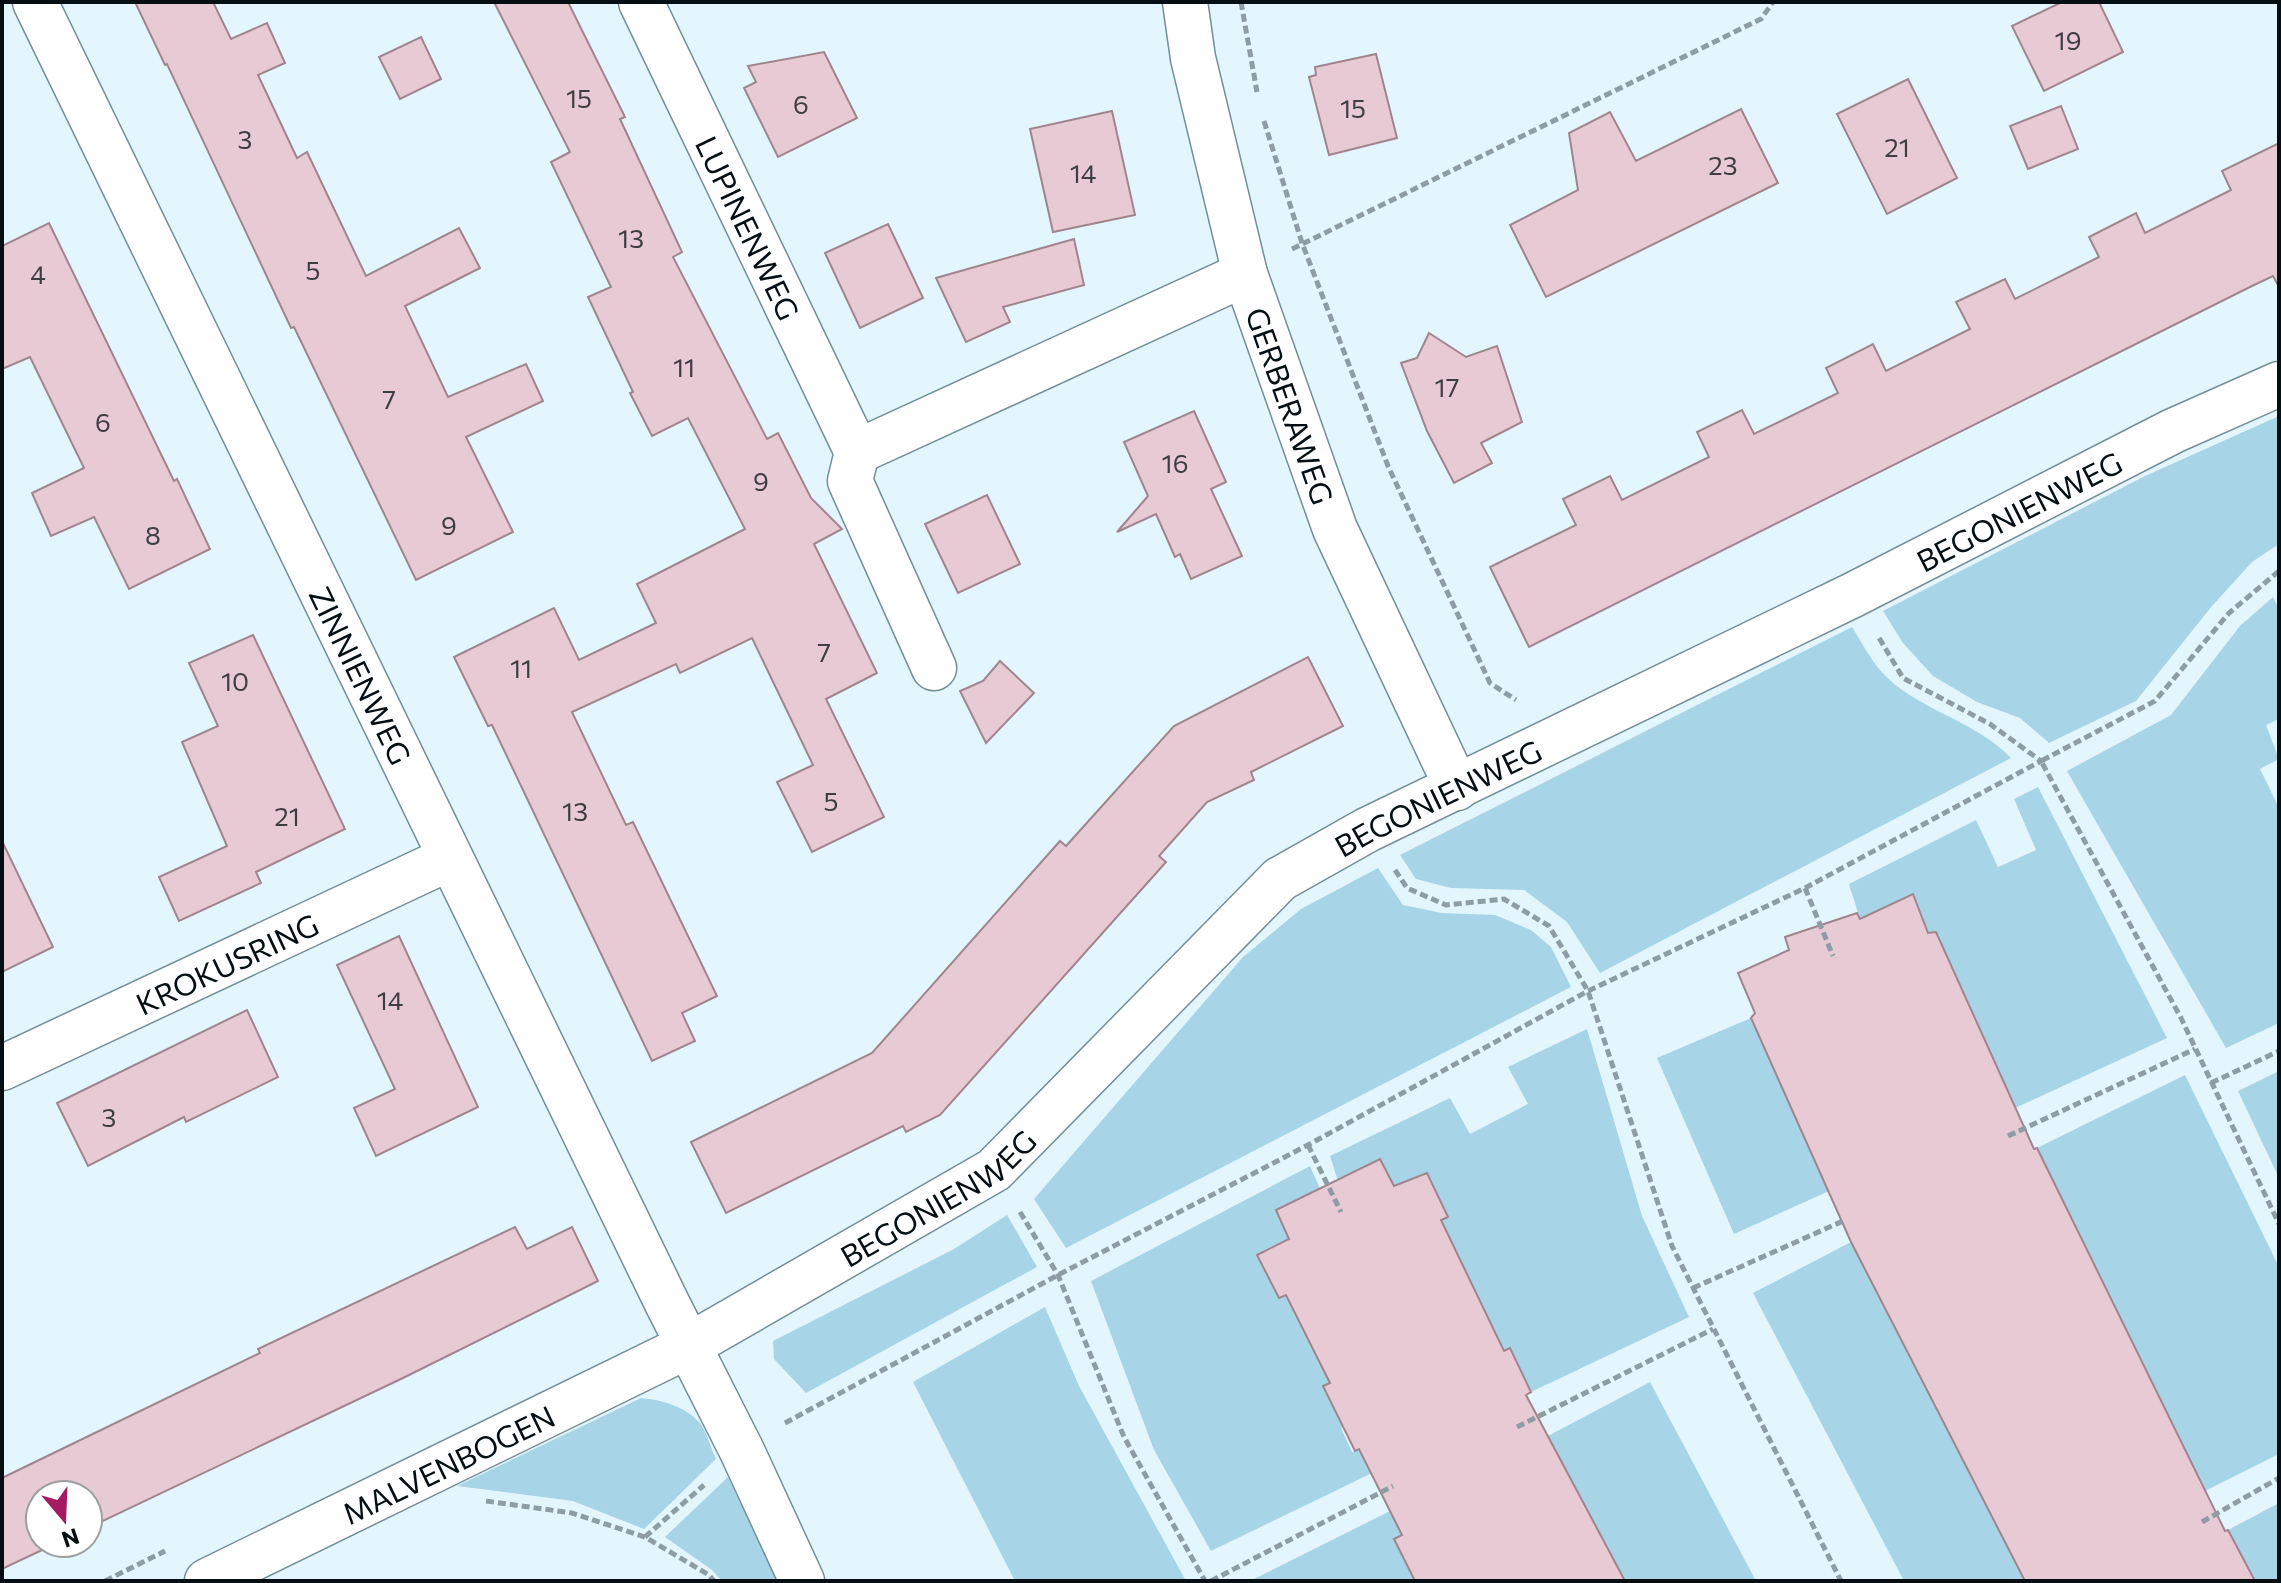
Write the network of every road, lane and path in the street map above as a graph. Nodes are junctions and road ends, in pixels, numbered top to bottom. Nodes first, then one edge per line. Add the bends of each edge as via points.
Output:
1 (35, 2) edge
2 (641, 2) edge
3 (1185, 2) edge
4 (1241, 2) edge
5 (1773, 2) edge
6 (1259, 106) dead end
7 (1264, 119) dead end
8 (1302, 243) junction
9 (1245, 274) junction
10 (2279, 384) edge
11 (857, 452) junction
12 (2277, 573) edge
13 (2279, 585) edge
14 (1853, 595) junction
15 (934, 668) dead end
16 (1521, 703) dead end
17 (2041, 761) junction
18 (1457, 788) junction
19 (1367, 830) junction
20 (450, 858) junction
21 (1805, 888) junction
22 (1833, 956) dead end
23 (1588, 991) junction
24 (2195, 1049) junction
25 (2279, 1051) edge
26 (2, 1068) edge
27 (2211, 1083) junction
28 (2008, 1136) dead end
29 (1308, 1145) junction
30 (994, 1170) junction
31 (1341, 1212) dead end
32 (1843, 1221) dead end
33 (2279, 1224) edge
34 (1058, 1275) junction
35 (1693, 1288) junction
36 (1713, 1329) junction
37 (688, 1346) junction
38 (1517, 1427) dead end
39 (742, 1451) junction
40 (2279, 1478) edge
41 (1393, 1486) dead end
42 (483, 1501) dead end
43 (2202, 1522) dead end
44 (645, 1537) junction
45 (207, 1581) edge
46 (714, 1581) edge
47 (802, 1581) edge
48 (1208, 1581) edge
49 (1841, 1581) edge

1 - 20 street, ZINNIENWEG
2 - 11 street, LUPINENWEG
3 - 9 street, GERBERAWEG via 1193,58
4 - 6 path
5 - 8 path via 1761,19
7 - 8 path
8 - 9 path
8 - 16 path via 1388,466 1462,627 1490,683
9 - 11 street
9 - 18 street, GERBERAWEG via 1335,529
10 - 14 street, BEGONIENWEG via 2173,431
11 - 15 street, LUPINENWEG via 850,481
12 - 13 path
12 - 17 path via 2229,613 2155,701
14 - 17 path via 1903,678 1990,724
14 - 18 street, BEGONIENWEG
17 - 21 path
17 - 24 path
18 - 19 street, BEGONIENWEG
19 - 23 path via 1407,888 1446,905 1504,899 1549,926
19 - 30 street, BEGONIENWEG via 1280,879
20 - 26 street, KROKUSRING
20 - 37 street, ZINNIENWEG
21 - 22 path
21 - 23 path
23 - 29 path
23 - 35 path via 1672,1246
24 - 27 path
24 - 28 path
25 - 27 path
27 - 33 path
29 - 31 path
29 - 34 path
30 - 34 path
30 - 37 street, BEGONIENWEG
32 - 35 path
34 - 39 path
34 - 48 path via 1124,1437
35 - 36 path
36 - 38 path
36 - 49 path
37 - 39 street, ZINNIENWEG
37 - 45 street, MALVENBOGEN
39 - 44 path
39 - 47 street, ZINNIENWEG
40 - 43 path
41 - 48 path
42 - 44 path via 572,1513
44 - 46 path

